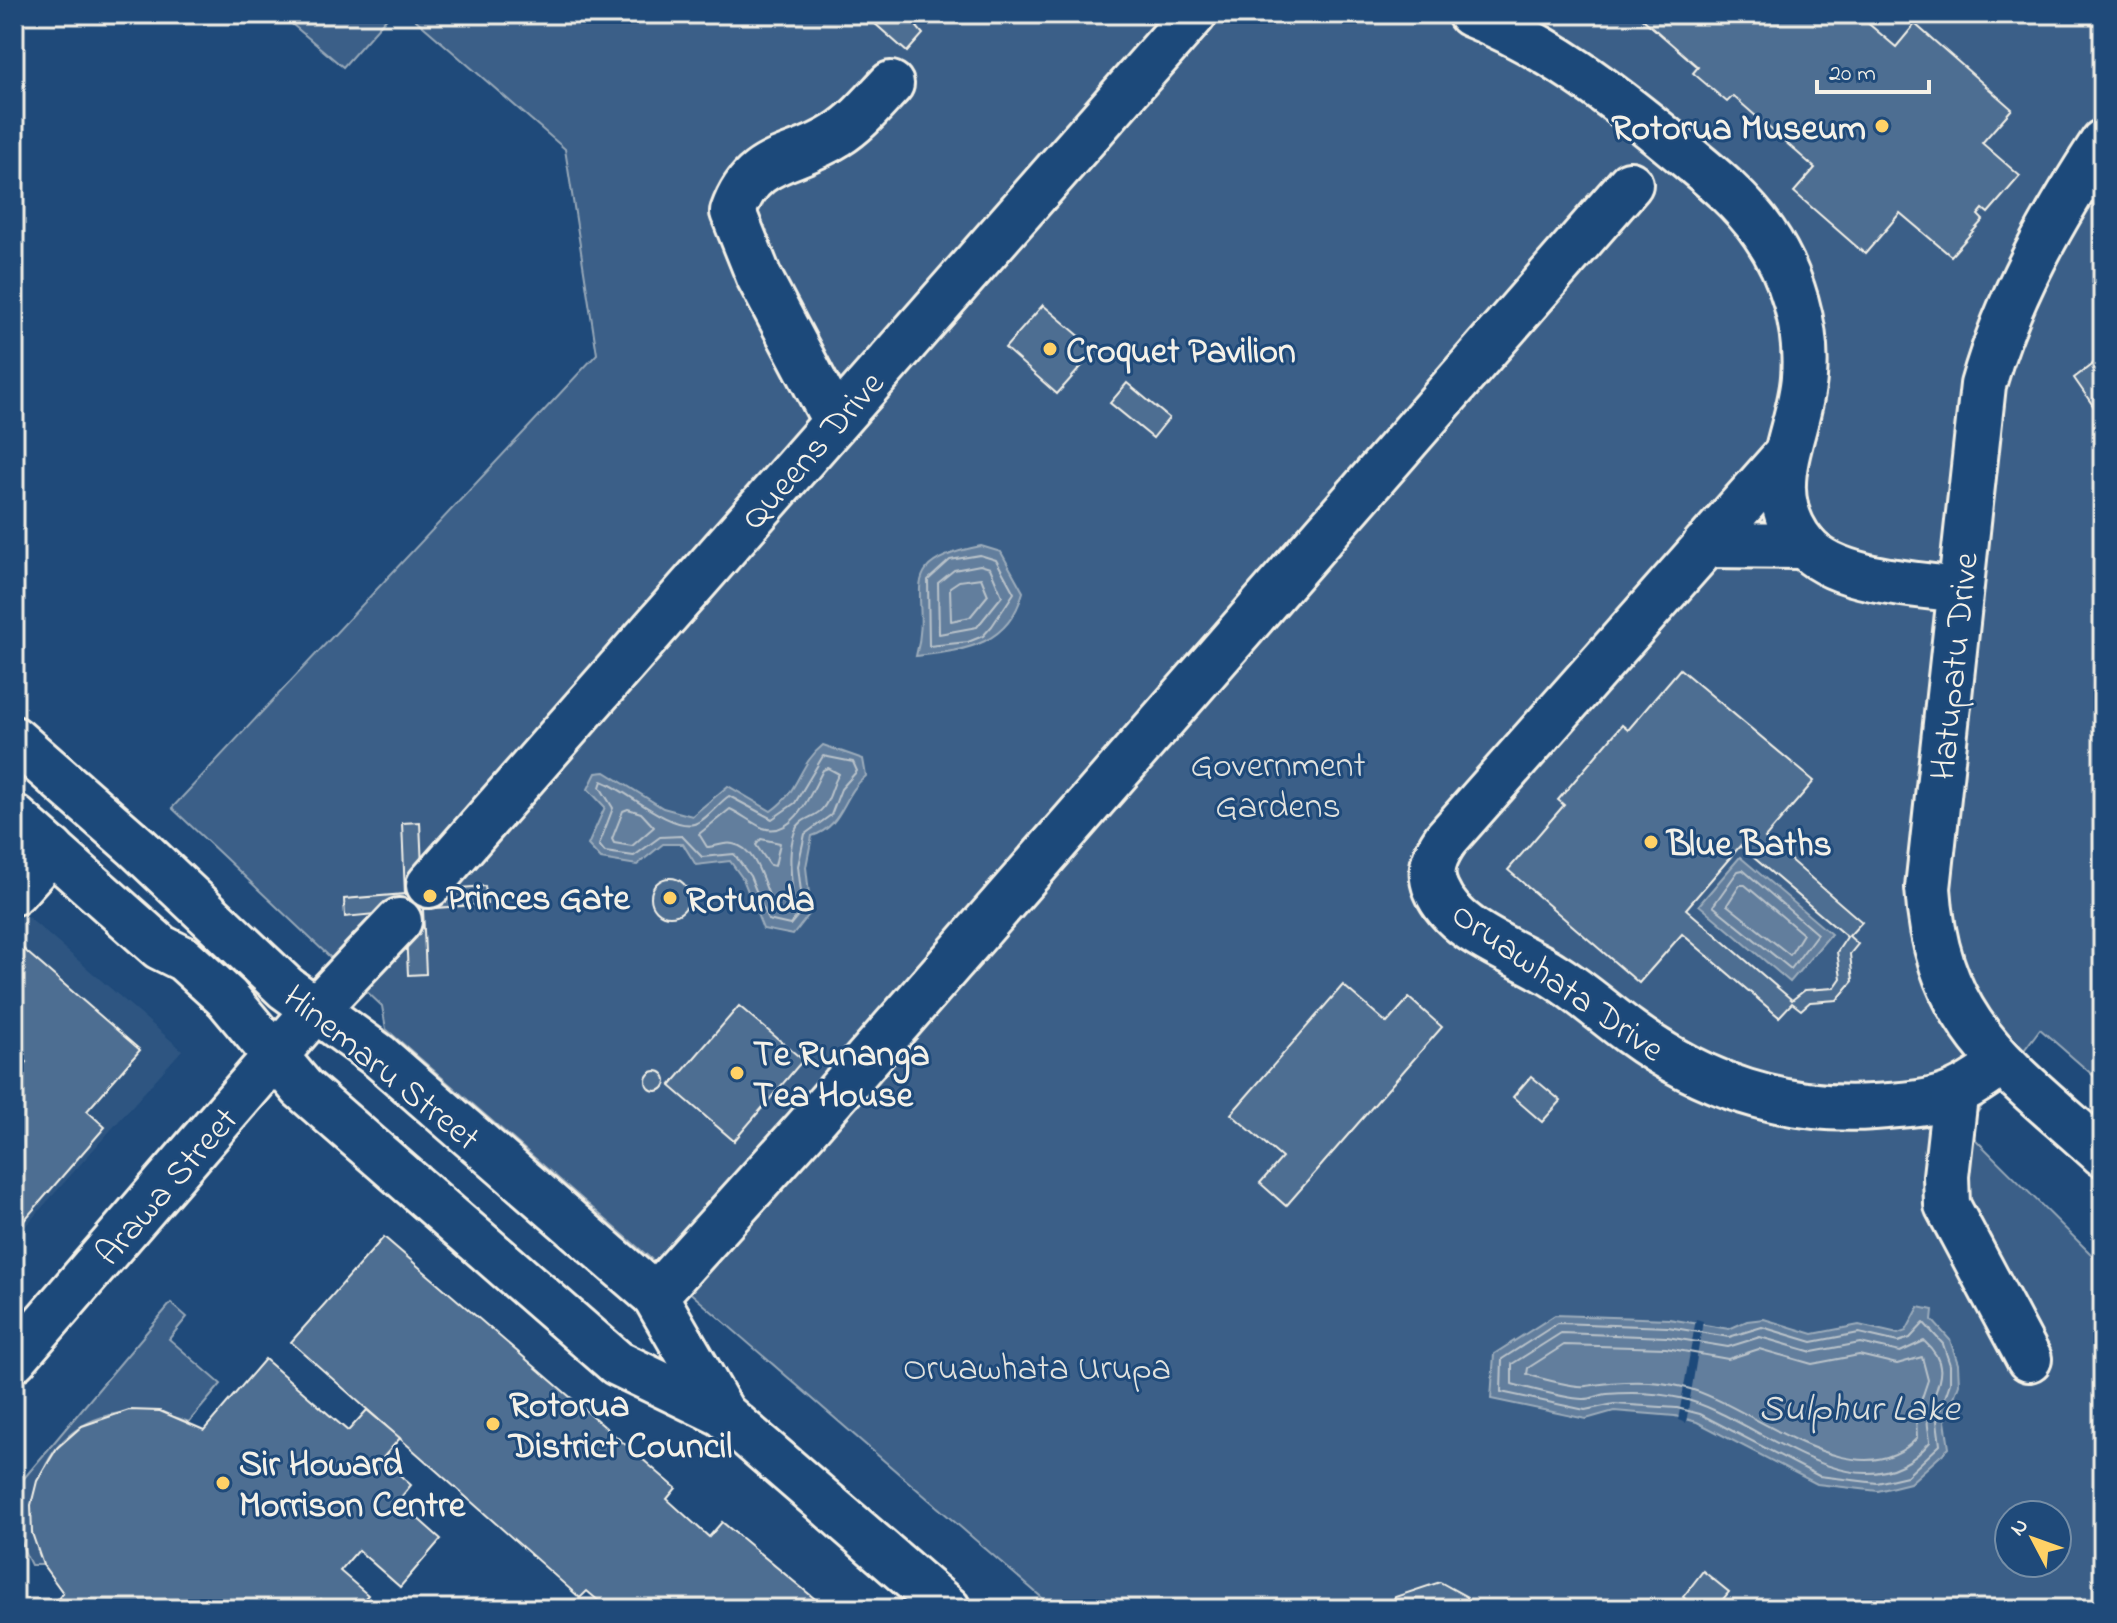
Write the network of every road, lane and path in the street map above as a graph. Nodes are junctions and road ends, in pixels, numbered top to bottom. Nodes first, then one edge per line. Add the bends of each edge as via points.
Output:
1 (1194, 14) edge
2 (1470, 14) edge
3 (891, 84) dead end
4 (2103, 142) edge
5 (1630, 184) dead end
6 (835, 421) junction
7 (1784, 457) junction
8 (1705, 545) junction
9 (1805, 546) junction
10 (1959, 590) junction
11 (14, 739) edge
12 (14, 817) edge
13 (137, 847) junction
14 (52, 850) junction
15 (429, 885) dead end
16 (14, 892) edge
17 (101, 892) junction
18 (399, 921) dead end
19 (314, 1011) junction
20 (274, 1057) junction
21 (2002, 1063) junction
22 (1955, 1096) junction
23 (2103, 1154) edge
24 (655, 1296) junction
25 (14, 1359) edge
26 (2029, 1359) dead end
27 (723, 1414) junction
28 (948, 1609) edge

1 - 6 street, Queens Drive
2 - 7 street, Oruawhata Drive via 1554,56 1625,105 1718,181 1764,233 1791,286 1804,349 1804,378
3 - 6 street via 836,136 752,176 733,212 759,277
4 - 10 street, Hatupatu Drive via 2031,264 1992,353 1978,415
5 - 24 street
6 - 15 street, Queens Drive
7 - 8 street, Oruawhata Drive
7 - 9 street, Oruawhata Drive via 1785,497
8 - 9 street
8 - 22 street, Oruawhata Drive via 1446,839 1432,865 1436,890 1468,925 1550,973 1663,1053 1729,1088 1842,1109
9 - 10 street via 1850,572
10 - 21 street, Hatupatu Drive via 1929,914 1955,1000
11 - 13 street, Hinemaru Street
12 - 14 street, Hinemaru Street
13 - 17 street
13 - 19 street, Hinemaru Street
14 - 16 street
14 - 17 street, Hinemaru Street
17 - 20 street, Hinemaru Street via 160,947 184,959 227,998
18 - 19 street
19 - 20 street, Arawa Street
19 - 24 street, Hinemaru Street via 379,1056
20 - 25 street, Arawa Street
20 - 27 street, Hinemaru Street via 302,1088 617,1363
21 - 22 street
21 - 23 street, Hatupatu Drive
22 - 26 street via 1947,1205
24 - 27 street, Hinemaru Street
27 - 28 street, Hinemaru Street

